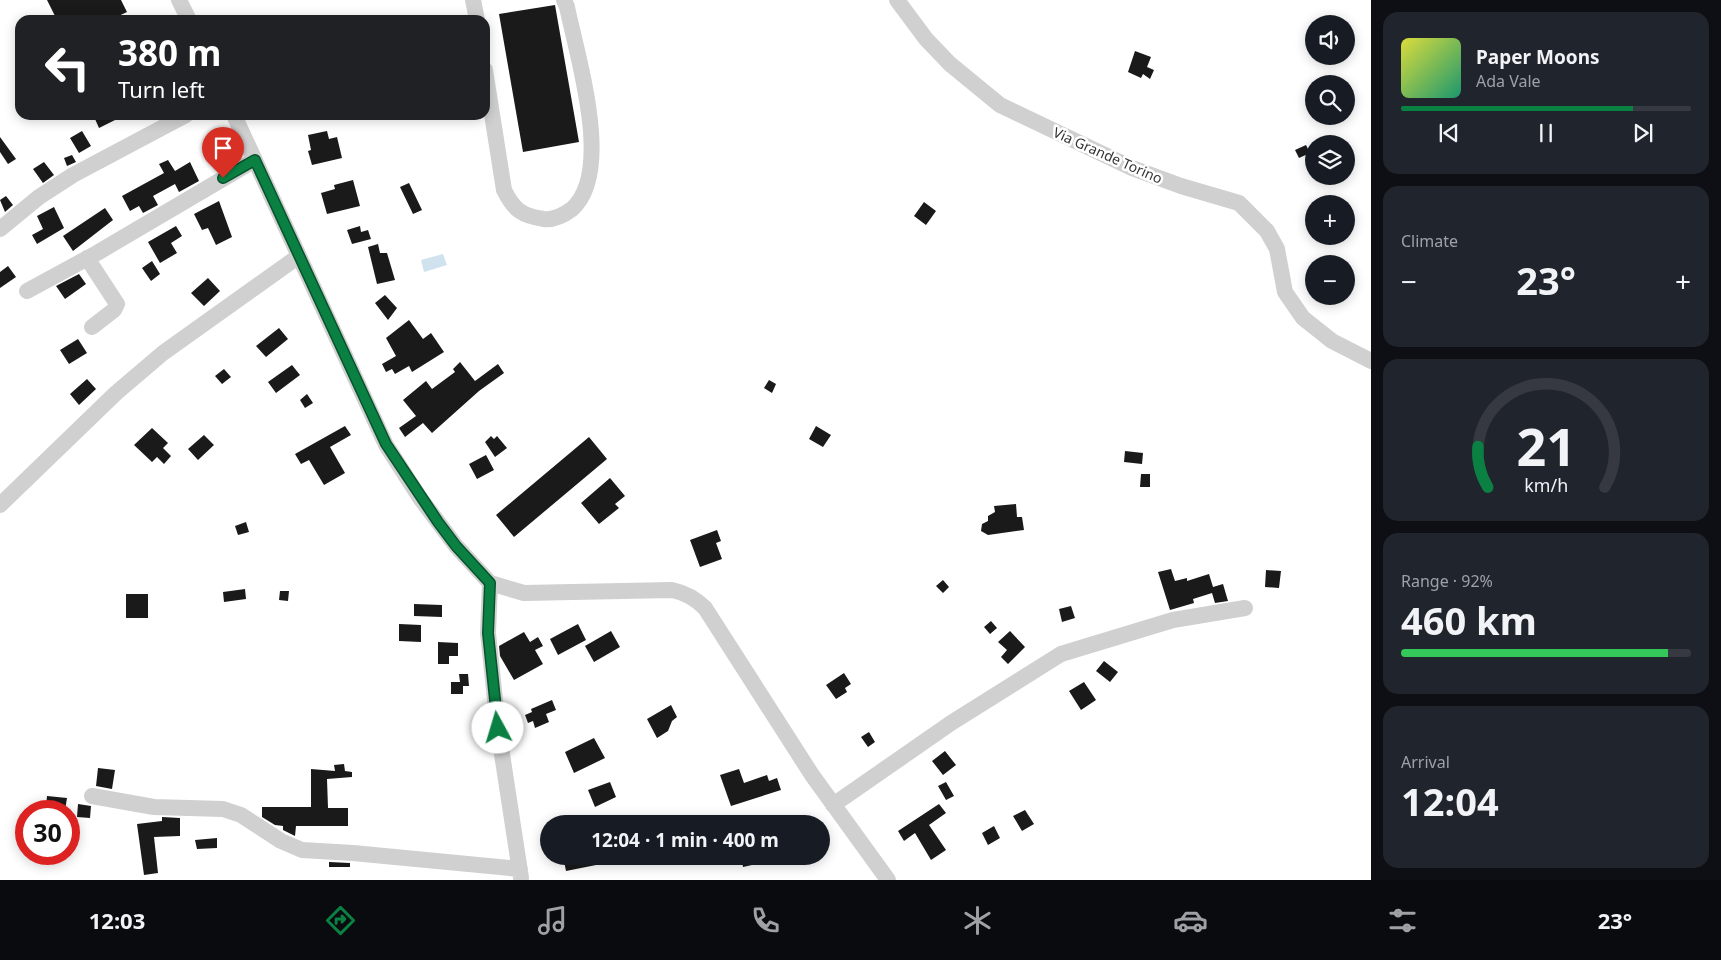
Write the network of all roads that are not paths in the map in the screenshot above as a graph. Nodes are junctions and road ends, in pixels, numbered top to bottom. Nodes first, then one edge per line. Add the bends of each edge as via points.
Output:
1 (178, 0) edge
2 (473, 0) edge
3 (564, 0) edge
4 (897, 0) edge
5 (186, 15) edge
6 (475, 15) edge
7 (490, 102) edge
8 (176, 120) edge
9 (236, 120) edge
10 (255, 160) junction
11 (0, 230) edge
12 (299, 256) junction
13 (87, 258) junction
14 (27, 291) dead end
15 (92, 327) dead end
16 (1371, 361) edge
17 (0, 504) edge
18 (490, 583) junction
19 (1245, 608) dead end
20 (92, 796) dead end
21 (833, 805) junction
22 (521, 874) edge
23 (888, 880) edge

1 - 5 street
2 - 6 street
3 - 7 street via 592,128 587,183 581,200 567,213 551,220 529,217 512,206 504,190
4 - 16 street, Via Grande Torino via 926,39 950,64 1000,105 1132,168 1239,203 1267,230 1277,249 1285,292 1303,318 1332,341
8 - 11 street via 72,175 39,197
9 - 10 street
10 - 12 street
10 - 13 street
12 - 17 street via 163,353 116,393
12 - 18 street via 386,444 425,505
13 - 14 street
13 - 15 street via 117,304
18 - 21 street via 524,593 672,590 690,596 705,608
18 - 22 street via 488,633 498,728
19 - 21 street via 1173,620 1061,654 951,723
20 - 22 street via 154,806 233,811 302,850 353,852
21 - 23 street

